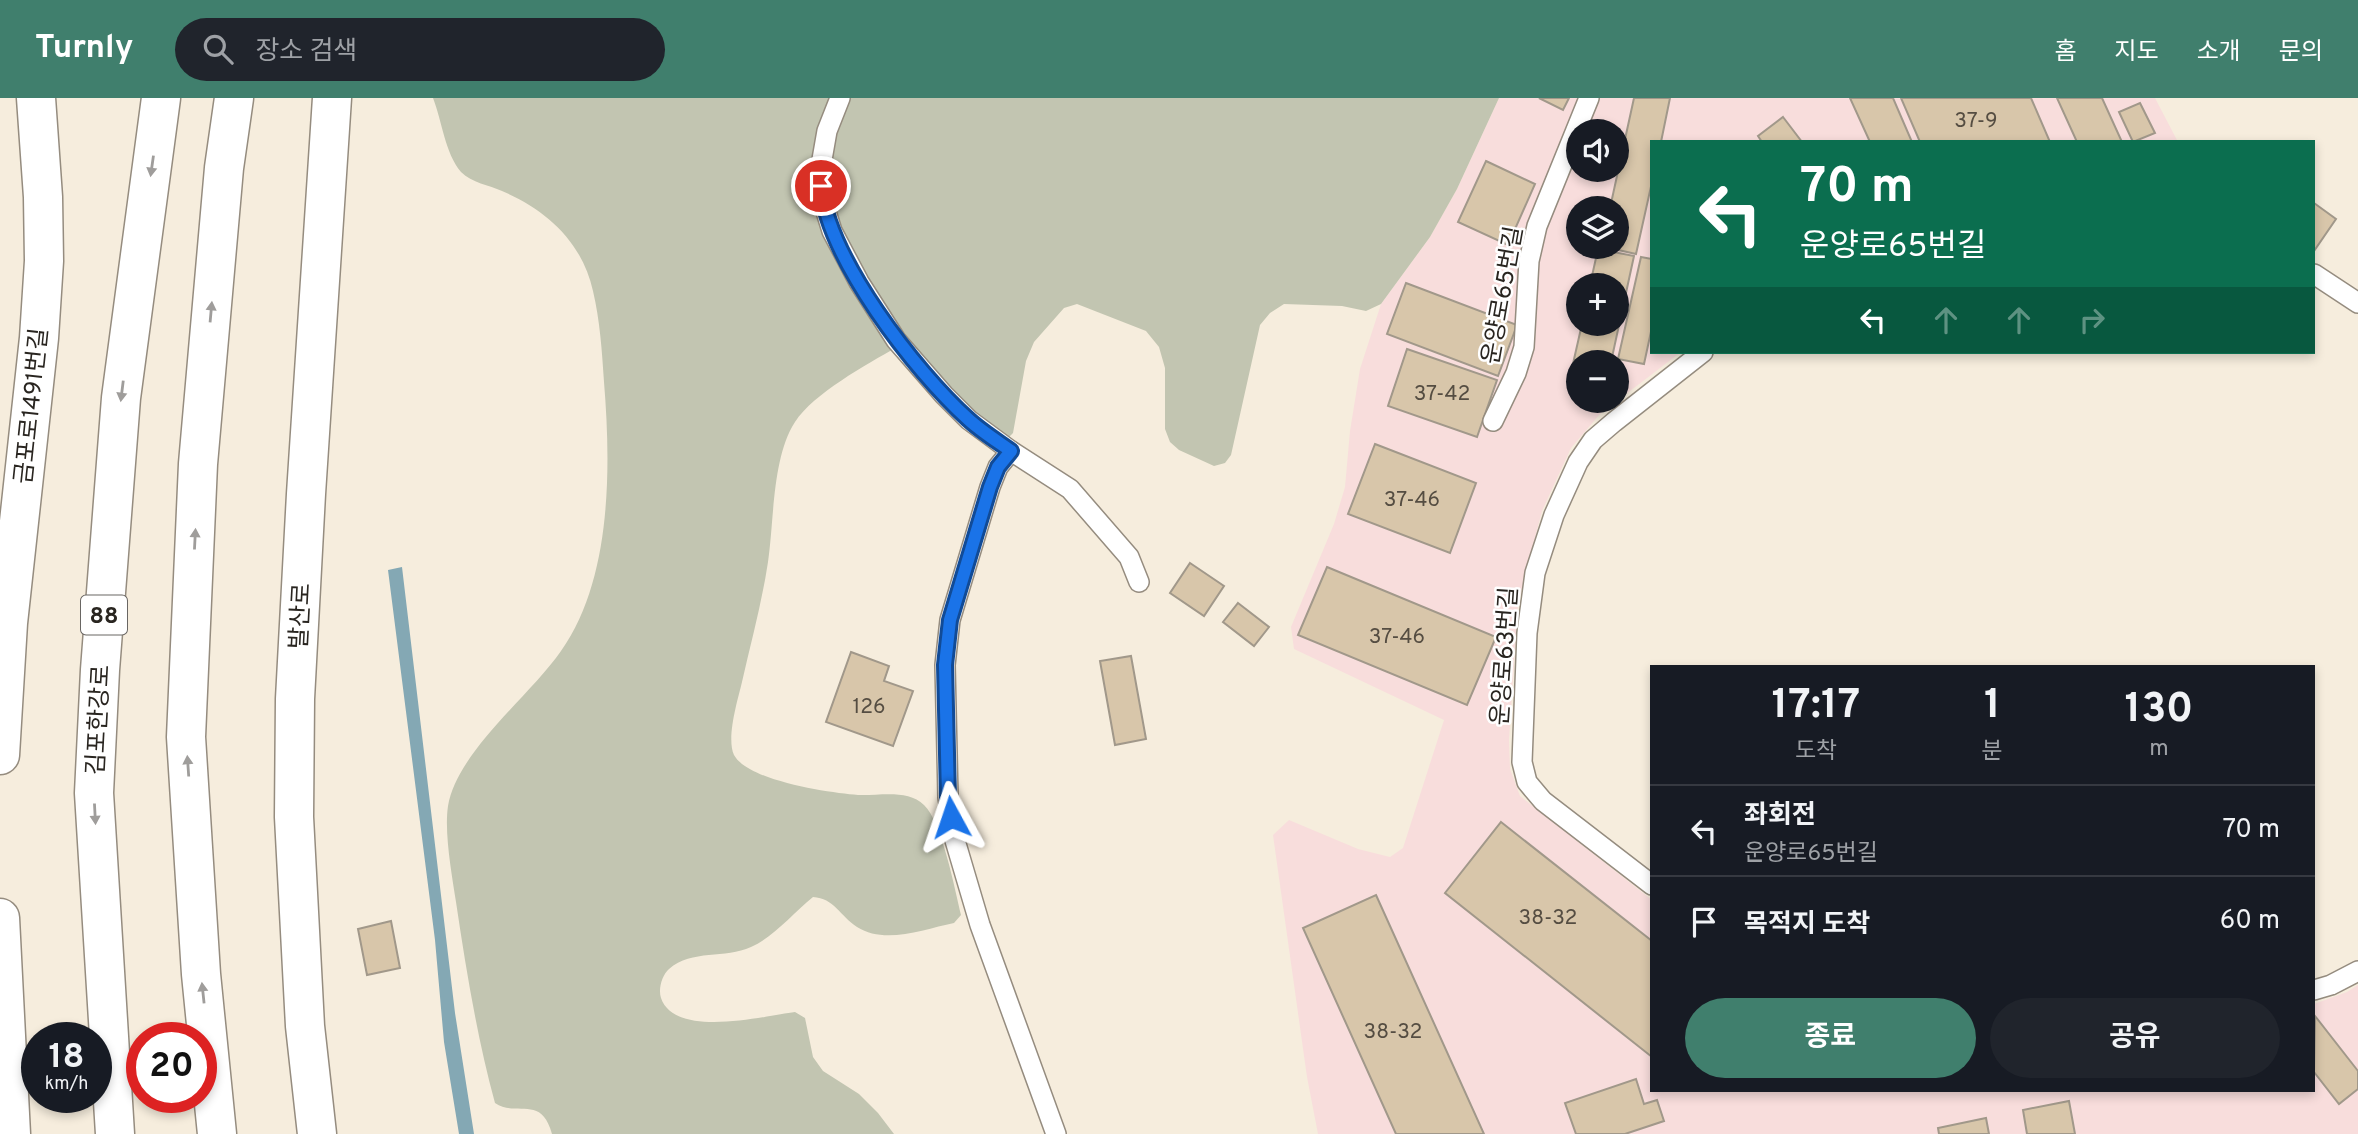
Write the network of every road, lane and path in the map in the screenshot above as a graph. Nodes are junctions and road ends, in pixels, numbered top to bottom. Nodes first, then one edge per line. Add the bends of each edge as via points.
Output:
1 (36, 98) edge
2 (161, 98) edge
3 (234, 98) edge
4 (332, 98) edge
5 (840, 98) edge
6 (1588, 98) edge
7 (2315, 275) edge
8 (2358, 303) edge
9 (1700, 354) edge
10 (1493, 421) dead end
11 (1011, 451) junction
12 (1139, 582) dead end
13 (0, 755) edge
14 (1650, 884) edge
15 (0, 918) edge
16 (2358, 971) edge
17 (2315, 990) edge
18 (11, 1134) edge
19 (115, 1134) edge
20 (216, 1134) edge
21 (317, 1134) edge
22 (1056, 1134) edge

1 - 13 main road, 금포로1491번길 via 44,261 8,623
2 -> 19 main road, 김포한강로 / 88 via 121,398 94,793
20 -> 3 main road via 186,737 198,464
4 - 21 main road, 발산로 via 294,765 298,917
5 - 11 lane via 827,131 820,171 832,231 896,340 969,420
6 - 10 lane, 운양로65번길 via 1537,226 1529,261 1524,347
7 - 8 lane
9 - 14 lane, 운양로63번길 via 1593,440 1578,461 1535,573 1527,634 1522,762 1527,782 1543,801
11 - 12 lane via 1070,489 1129,557
11 - 22 lane via 990,487 950,620 945,665 948,797 954,836 980,925
15 - 18 main road
16 - 17 lane

